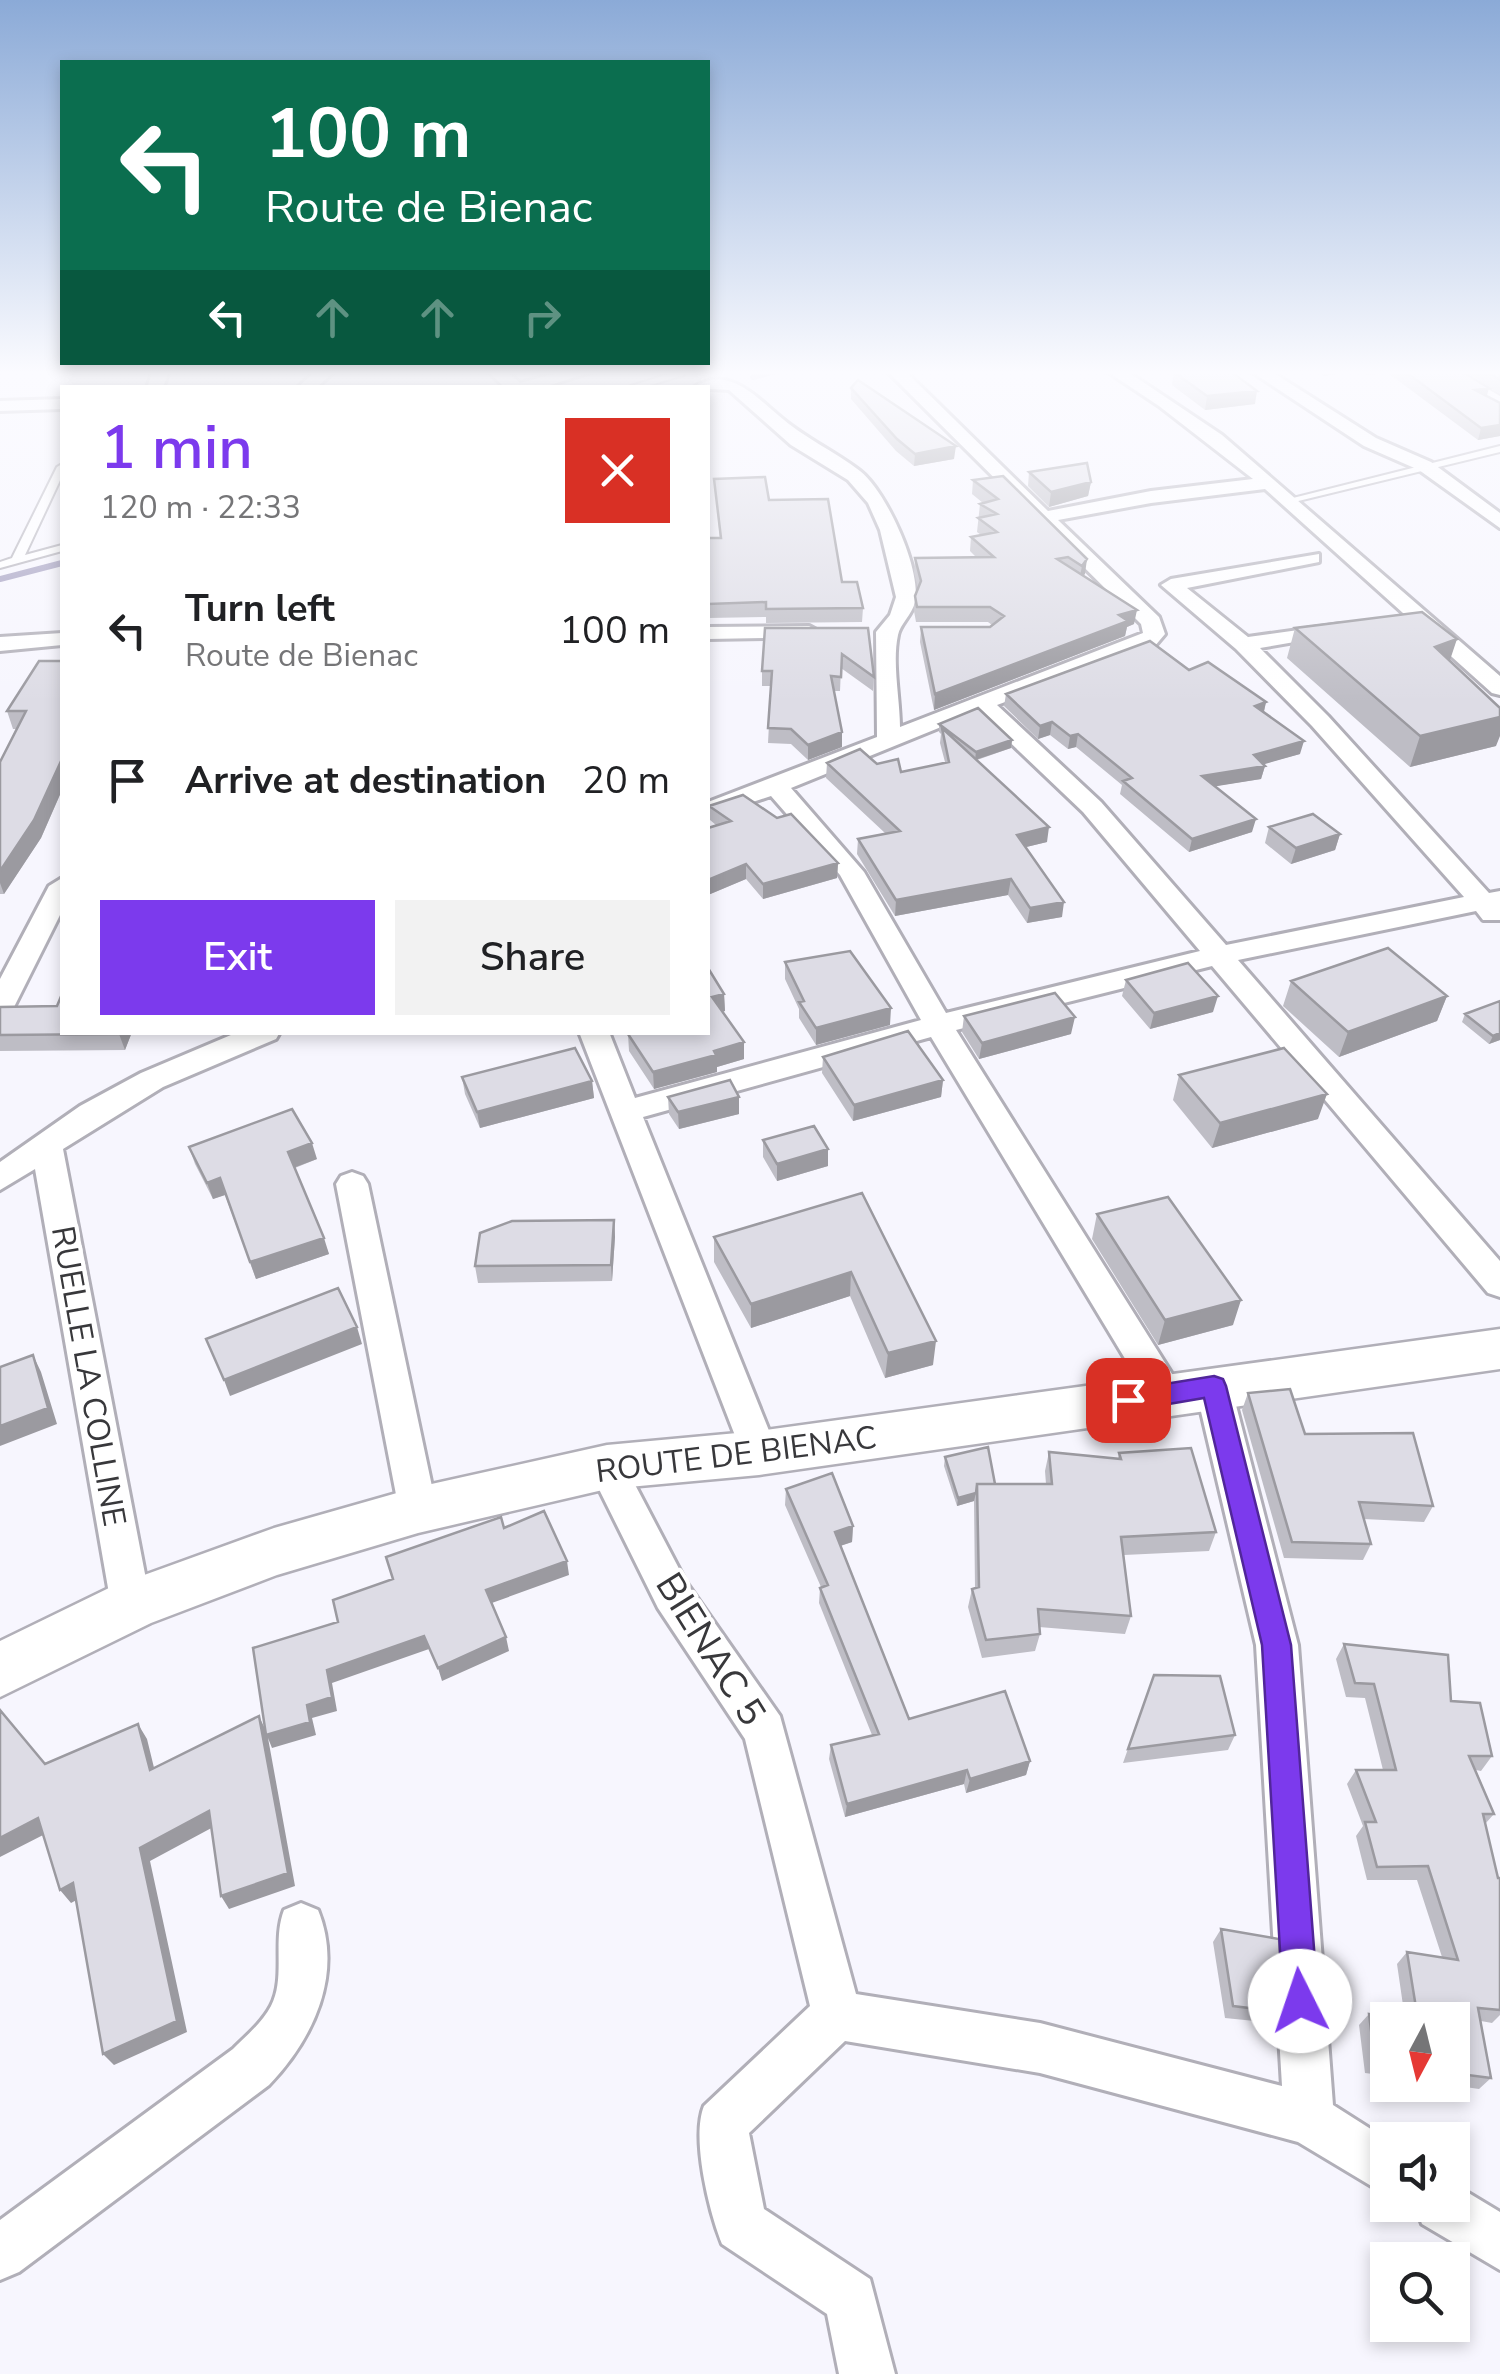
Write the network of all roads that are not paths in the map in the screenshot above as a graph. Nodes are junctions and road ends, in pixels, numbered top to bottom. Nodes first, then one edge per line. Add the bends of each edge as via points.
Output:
1 (55, 481) edge
2 (859, 481) edge
3 (1008, 481) edge
4 (1263, 481) edge
5 (1365, 481) edge
6 (1445, 481) edge
7 (1266, 483) junction
8 (1286, 500) junction
9 (1045, 517) junction
10 (1500, 522) edge
11 (60, 549) edge
12 (1312, 558) dead end
13 (17, 560) junction
14 (0, 565) edge
15 (1360, 624) edge
16 (827, 632) edge
17 (877, 632) junction
18 (921, 632) edge
19 (710, 633) edge
20 (60, 639) edge
21 (0, 644) edge
22 (1244, 644) junction
23 (1500, 688) edge
24 (980, 703) junction
25 (889, 740) junction
26 (776, 786) junction
27 (710, 809) edge
28 (60, 890) edge
29 (1494, 908) edge
30 (1218, 955) junction
31 (0, 1007) edge
32 (938, 1024) junction
33 (259, 1035) edge
34 (595, 1035) edge
35 (625, 1112) junction
36 (46, 1147) junction
37 (0, 1178) edge
38 (352, 1184) dead end
39 (1500, 1284) edge
40 (1500, 1349) edge
41 (1190, 1391) junction
42 (758, 1453) junction
43 (607, 1467) junction
44 (418, 1510) junction
45 (130, 1605) junction
46 (0, 1670) edge
47 (301, 1927) dead end
48 (836, 2015) junction
49 (1308, 2119) junction
50 (1370, 2159) edge
51 (1467, 2222) edge
52 (1500, 2243) edge
53 (0, 2253) edge
54 (867, 2374) edge

1 - 13 lane
2 - 17 street via 890,530 906,597 900,616
3 - 9 street
4 - 7 street
5 - 8 lane
6 - 10 street
7 - 8 street
7 - 9 street
8 - 23 street
9 - 24 street via 1151,622 1154,634
11 - 13 lane
12 - 22 street via 1170,585
13 - 14 lane
15 - 22 street
16 - 19 street
17 - 18 street
17 - 25 street
20 - 21 street
22 - 29 street
24 - 25 street
24 - 30 street via 1092,807
25 - 26 street
26 - 27 street
26 - 32 street via 851,872
28 - 31 street
29 - 30 street
30 - 32 street
30 - 39 street
32 - 35 street
32 - 41 street
33 - 36 street via 152,1080
34 - 35 street
35 - 42 street
36 - 37 street
36 - 45 street, RUELLE LA COLLINE
38 - 44 street
40 - 41 main road, ROUTE DE BIENAC
41 - 42 main road, ROUTE DE BIENAC
41 - 49 street via 1276,1645
42 - 43 main road, ROUTE DE BIENAC
43 - 44 main road, ROUTE DE BIENAC
43 - 48 street, BIENAC 5 via 672,1595 765,1731
44 - 45 main road, ROUTE DE BIENAC via 274,1552
45 - 46 main road, ROUTE DE BIENAC
47 - 53 street via 301,1996 286,2033 251,2067
48 - 49 street via 1040,2048
48 - 54 street via 722,2124 741,2225 851,2298
49 - 50 street
51 - 52 street

